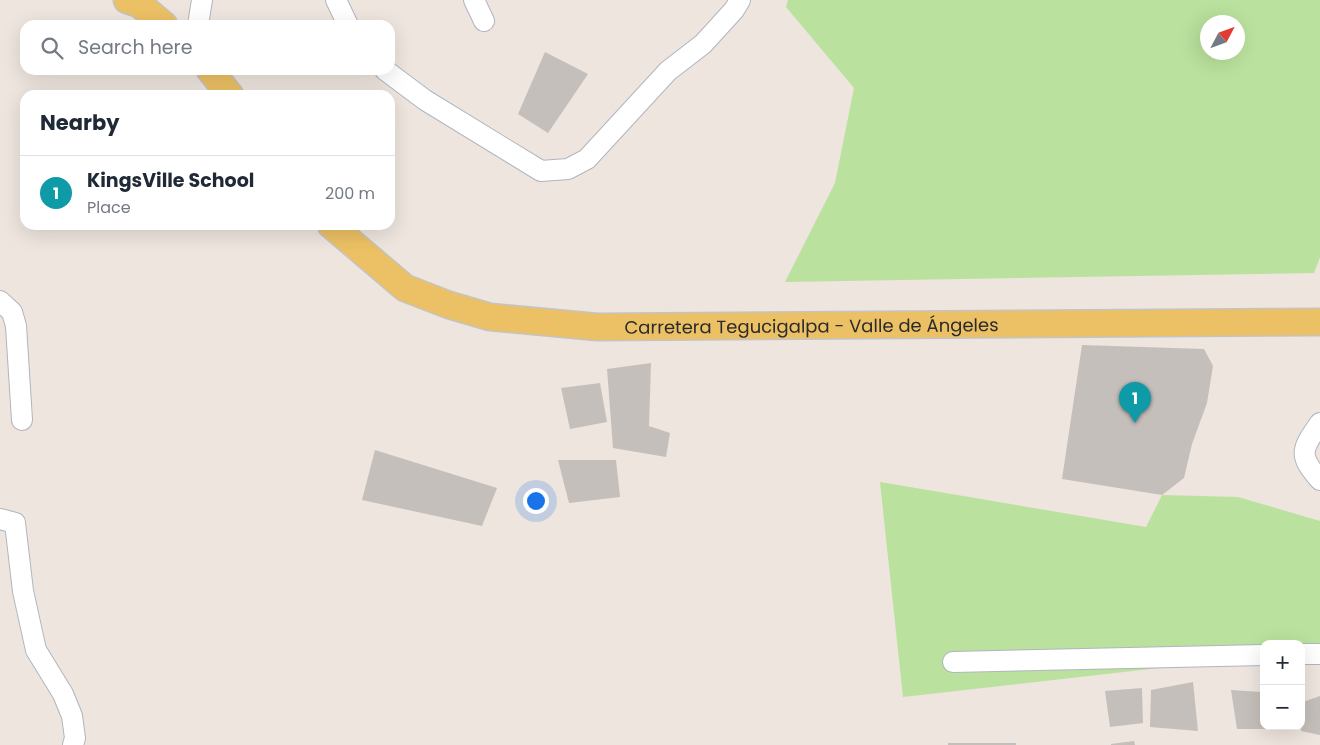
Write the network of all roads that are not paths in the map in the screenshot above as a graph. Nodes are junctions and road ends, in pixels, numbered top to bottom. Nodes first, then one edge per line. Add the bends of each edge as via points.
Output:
1 (127, 0) edge
2 (202, 0) edge
3 (336, 0) edge
4 (474, 0) edge
5 (740, 0) edge
6 (158, 20) edge
7 (199, 20) edge
8 (346, 20) edge
9 (484, 21) dead end
10 (214, 75) edge
11 (392, 75) edge
12 (226, 90) edge
13 (337, 230) edge
14 (0, 301) edge
15 (1320, 322) edge
16 (22, 420) dead end
17 (1320, 423) edge
18 (1320, 480) edge
19 (0, 519) edge
20 (1305, 654) edge
21 (1320, 654) edge
22 (1260, 655) edge
23 (953, 662) dead end
24 (73, 745) edge

1 - 6 main road via 139,4
2 - 7 street
3 - 8 street
4 - 9 street
5 - 11 street via 703,44 668,71 587,159 568,170 541,170 425,100
10 - 12 main road
13 - 15 main road, Carretera Tegucigalpa - Valle de Ángeles via 405,288 449,305 482,315 597,326
14 - 16 street via 12,312 16,326
17 - 18 street via 1303,451 1304,459
19 - 24 street via 15,523 22,591 36,650 72,716
20 - 21 street
22 - 23 street

